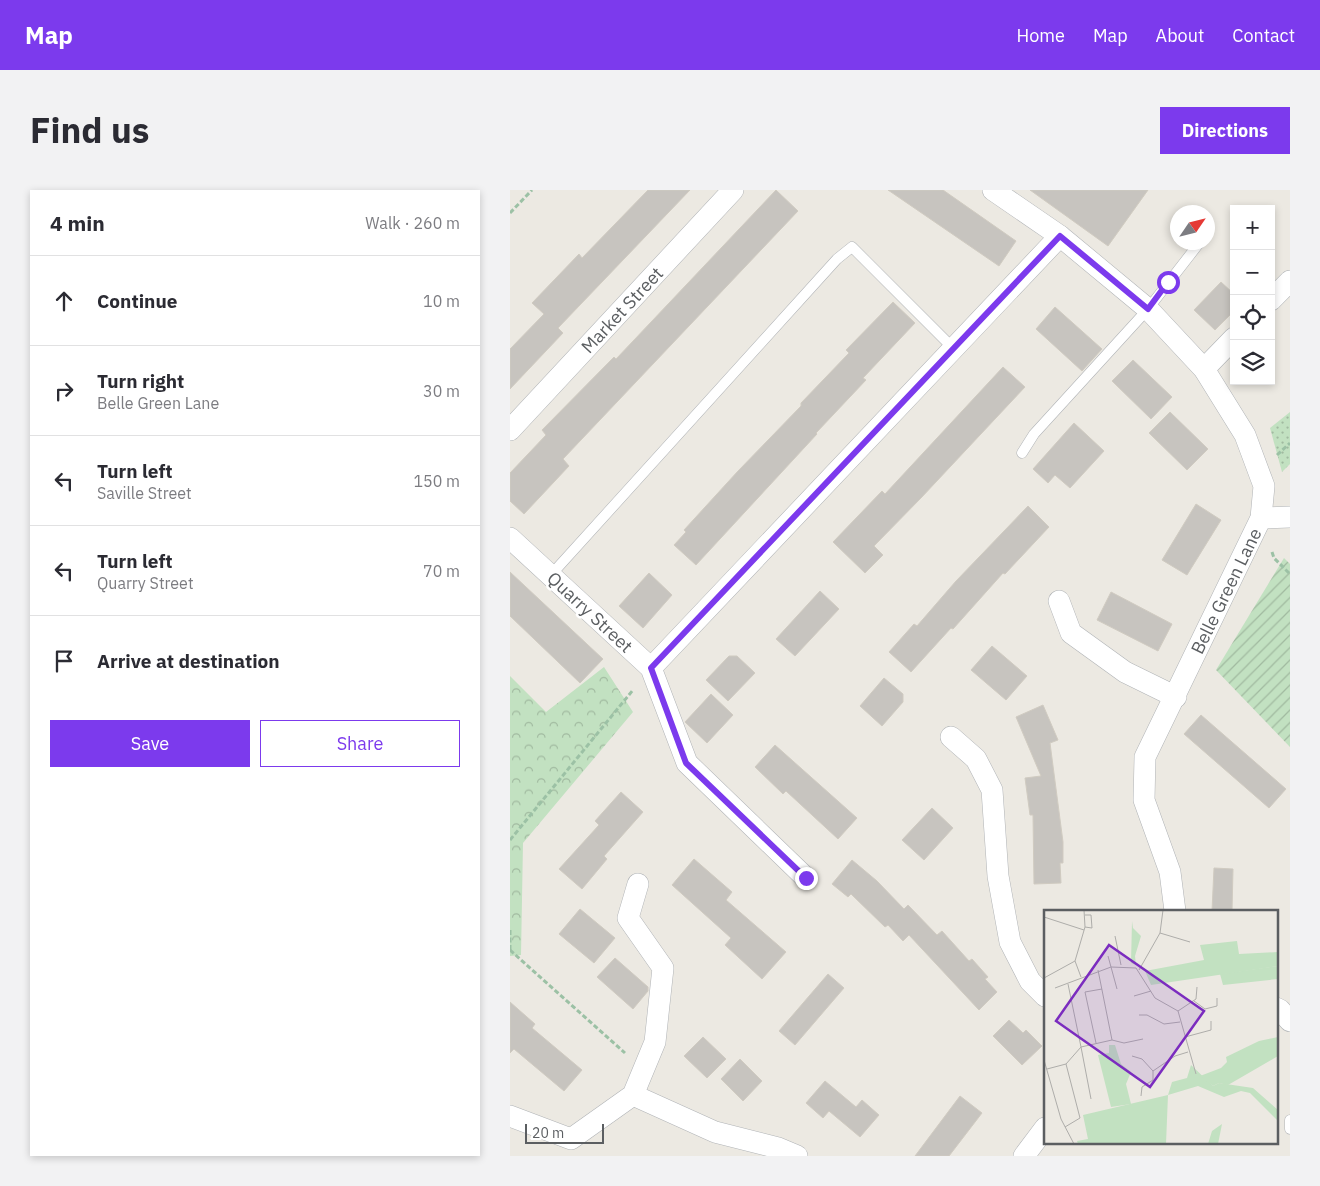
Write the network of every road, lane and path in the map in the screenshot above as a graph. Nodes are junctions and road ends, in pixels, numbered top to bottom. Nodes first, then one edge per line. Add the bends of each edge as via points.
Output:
1 (532, 190) edge
2 (733, 190) edge
3 (993, 190) edge
4 (510, 213) edge
5 (1060, 236) junction
6 (1194, 250) edge
7 (1290, 281) edge
8 (1275, 296) edge
9 (1148, 309) junction
10 (1232, 340) edge
11 (953, 348) junction
12 (1204, 369) junction
13 (510, 430) edge
14 (1022, 453) dead end
15 (1290, 517) edge
16 (1261, 518) junction
17 (510, 538) edge
18 (550, 576) junction
19 (1059, 601) dead end
20 (651, 668) junction
21 (1176, 697) junction
22 (951, 737) dead end
23 (510, 840) edge
24 (806, 878) dead end
25 (638, 884) dead end
26 (1175, 910) edge
27 (510, 930) edge
28 (510, 950) edge
29 (1044, 995) edge
30 (1278, 1009) edge
31 (1290, 1021) edge
32 (643, 1069) junction
33 (633, 1095) junction
34 (510, 1116) edge
35 (1290, 1120) edge
36 (1044, 1129) edge
37 (1290, 1129) edge
38 (797, 1156) edge
39 (1024, 1156) edge

1 - 4 path
2 - 13 street, Market Street
3 - 5 street, Belle Green Lane
5 - 9 street, Belle Green Lane
5 - 11 street
6 - 9 lane
7 - 8 street
9 - 12 street, Belle Green Lane
9 - 14 lane via 1034,434
10 - 12 street
11 - 18 lane via 852,247 837,259
11 - 20 street
12 - 16 street, Belle Green Lane via 1245,435 1264,486
15 - 16 street
16 - 21 street, Belle Green Lane
17 - 18 street, Quarry Street
18 - 20 street, Quarry Street
19 - 21 street via 1071,633 1124,672
20 - 23 path
20 - 24 street, Quarry Street via 686,763
21 - 26 street, Belle Green Lane via 1145,757 1144,800 1170,872
22 - 29 street via 976,759 992,790 998,876 1010,942 1030,981
25 - 32 street via 628,918 663,968 654,1042
27 - 28 path
28 - 32 path
30 - 31 street
32 - 33 street
33 - 34 street via 571,1139
33 - 38 street via 715,1132
35 - 37 lane
36 - 39 street

